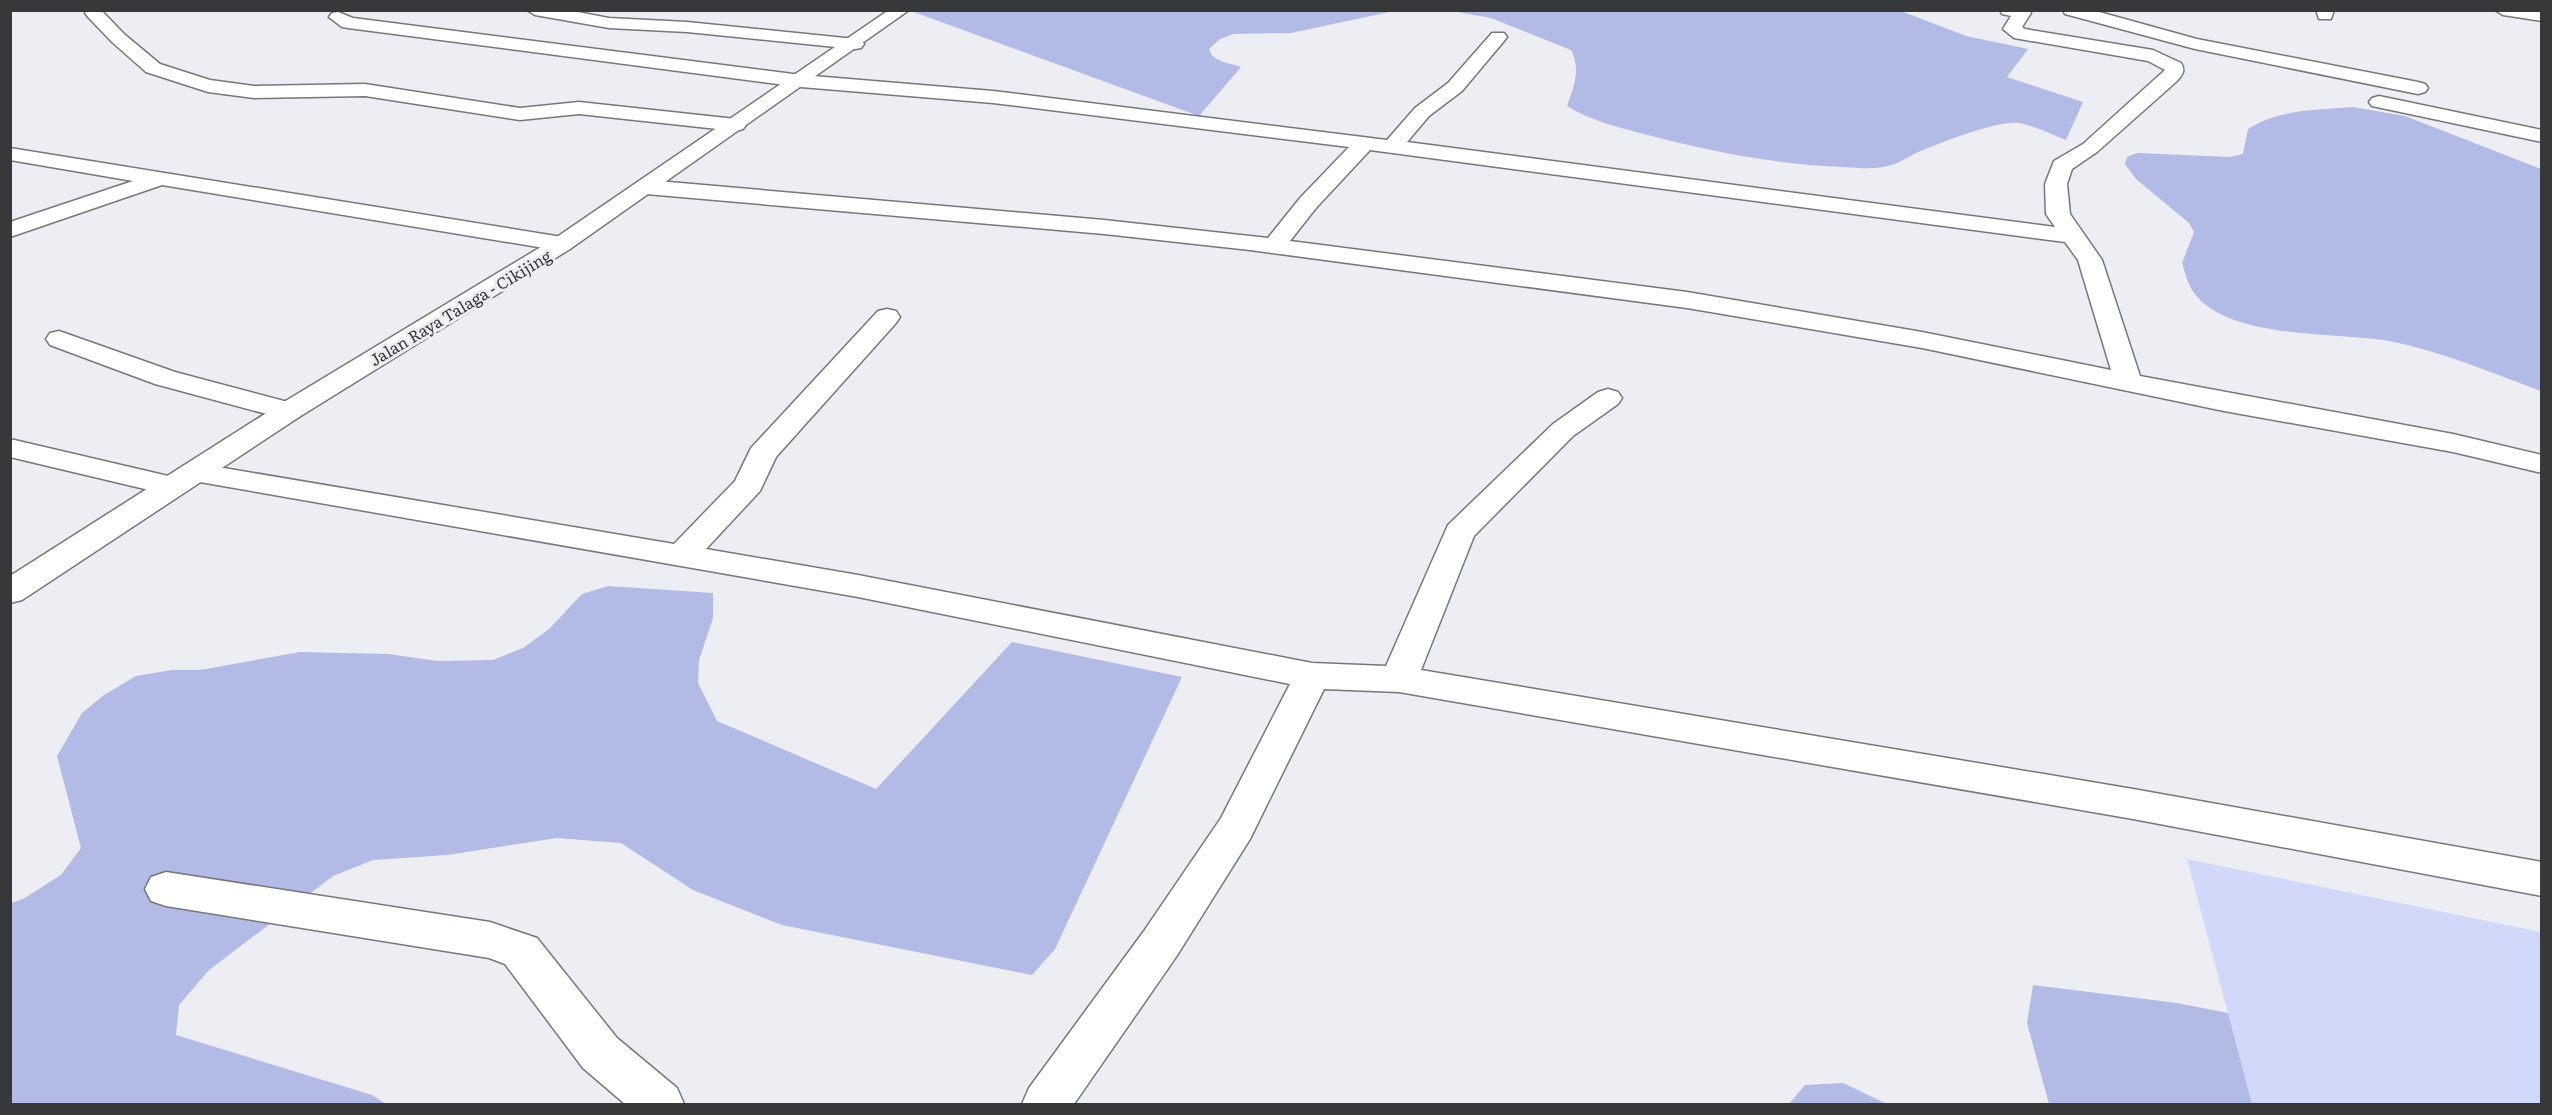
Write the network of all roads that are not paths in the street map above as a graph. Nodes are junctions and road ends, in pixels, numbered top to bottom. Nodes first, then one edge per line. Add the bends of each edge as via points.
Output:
1 (535, 10) edge
2 (902, 10) edge
3 (2072, 10) edge
4 (2503, 10) edge
5 (2018, 11) edge
6 (94, 13) dead end
7 (2541, 16) edge
8 (339, 17) dead end
9 (1498, 37) dead end
10 (855, 44) junction
11 (801, 81) junction
12 (2418, 88) dead end
13 (2358, 97) dead end
14 (736, 125) junction
15 (2541, 136) edge
16 (1365, 143) junction
17 (1392, 147) junction
18 (10, 154) edge
19 (163, 177) junction
20 (646, 187) junction
21 (10, 230) edge
22 (2073, 236) junction
23 (562, 244) junction
24 (1274, 246) junction
25 (886, 317) dead end
26 (59, 339) dead end
27 (2127, 382) junction
28 (1608, 398) dead end
29 (289, 411) junction
30 (10, 448) edge
31 (2541, 464) edge
32 (182, 479) junction
33 (680, 557) junction
34 (10, 592) edge
35 (1312, 676) junction
36 (1400, 679) junction
37 (2541, 879) edge
38 (166, 890) dead end
39 (660, 1104) edge
40 (1046, 1104) edge

1 - 10 street via 609,23
2 - 10 street, Jalan Raya Talaga - Cikijing
3 - 12 street via 2196,44
4 - 7 street
5 - 22 street via 2012,28 2020,34 2153,56 2174,67 2169,77 2090,148 2062,166 2056,184 2058,214
6 - 14 street via 153,68 208,86 254,92 365,90 520,114 579,108
8 - 11 street via 348,23
9 - 17 street via 1455,87 1422,112
10 - 11 street, Jalan Raya Talaga - Cikijing
11 - 14 street, Jalan Raya Talaga - Cikijing
11 - 16 street via 993,97
13 - 15 street
14 - 20 street, Jalan Raya Talaga - Cikijing
16 - 17 street
16 - 24 street
17 - 22 street
18 - 19 street
19 - 21 street
19 - 23 street
20 - 23 street, Jalan Raya Talaga - Cikijing
20 - 24 street via 1104,227
22 - 27 street via 2090,260
23 - 29 street, Jalan Raya Talaga - Cikijing
24 - 27 street via 1687,300 1922,340
25 - 33 street via 762,454 749,484
26 - 29 street via 165,378
27 - 31 street via 2453,443
28 - 36 street via 1563,430 1459,532
29 - 32 street, Jalan Raya Talaga - Cikijing
30 - 32 street
32 - 33 street
32 - 34 street, Jalan Raya Talaga - Cikijing
33 - 35 street via 858,586
35 - 36 street
35 - 40 street via 1236,828 1161,944
36 - 37 street via 2133,804
38 - 39 street via 490,940 520,951 600,1053

